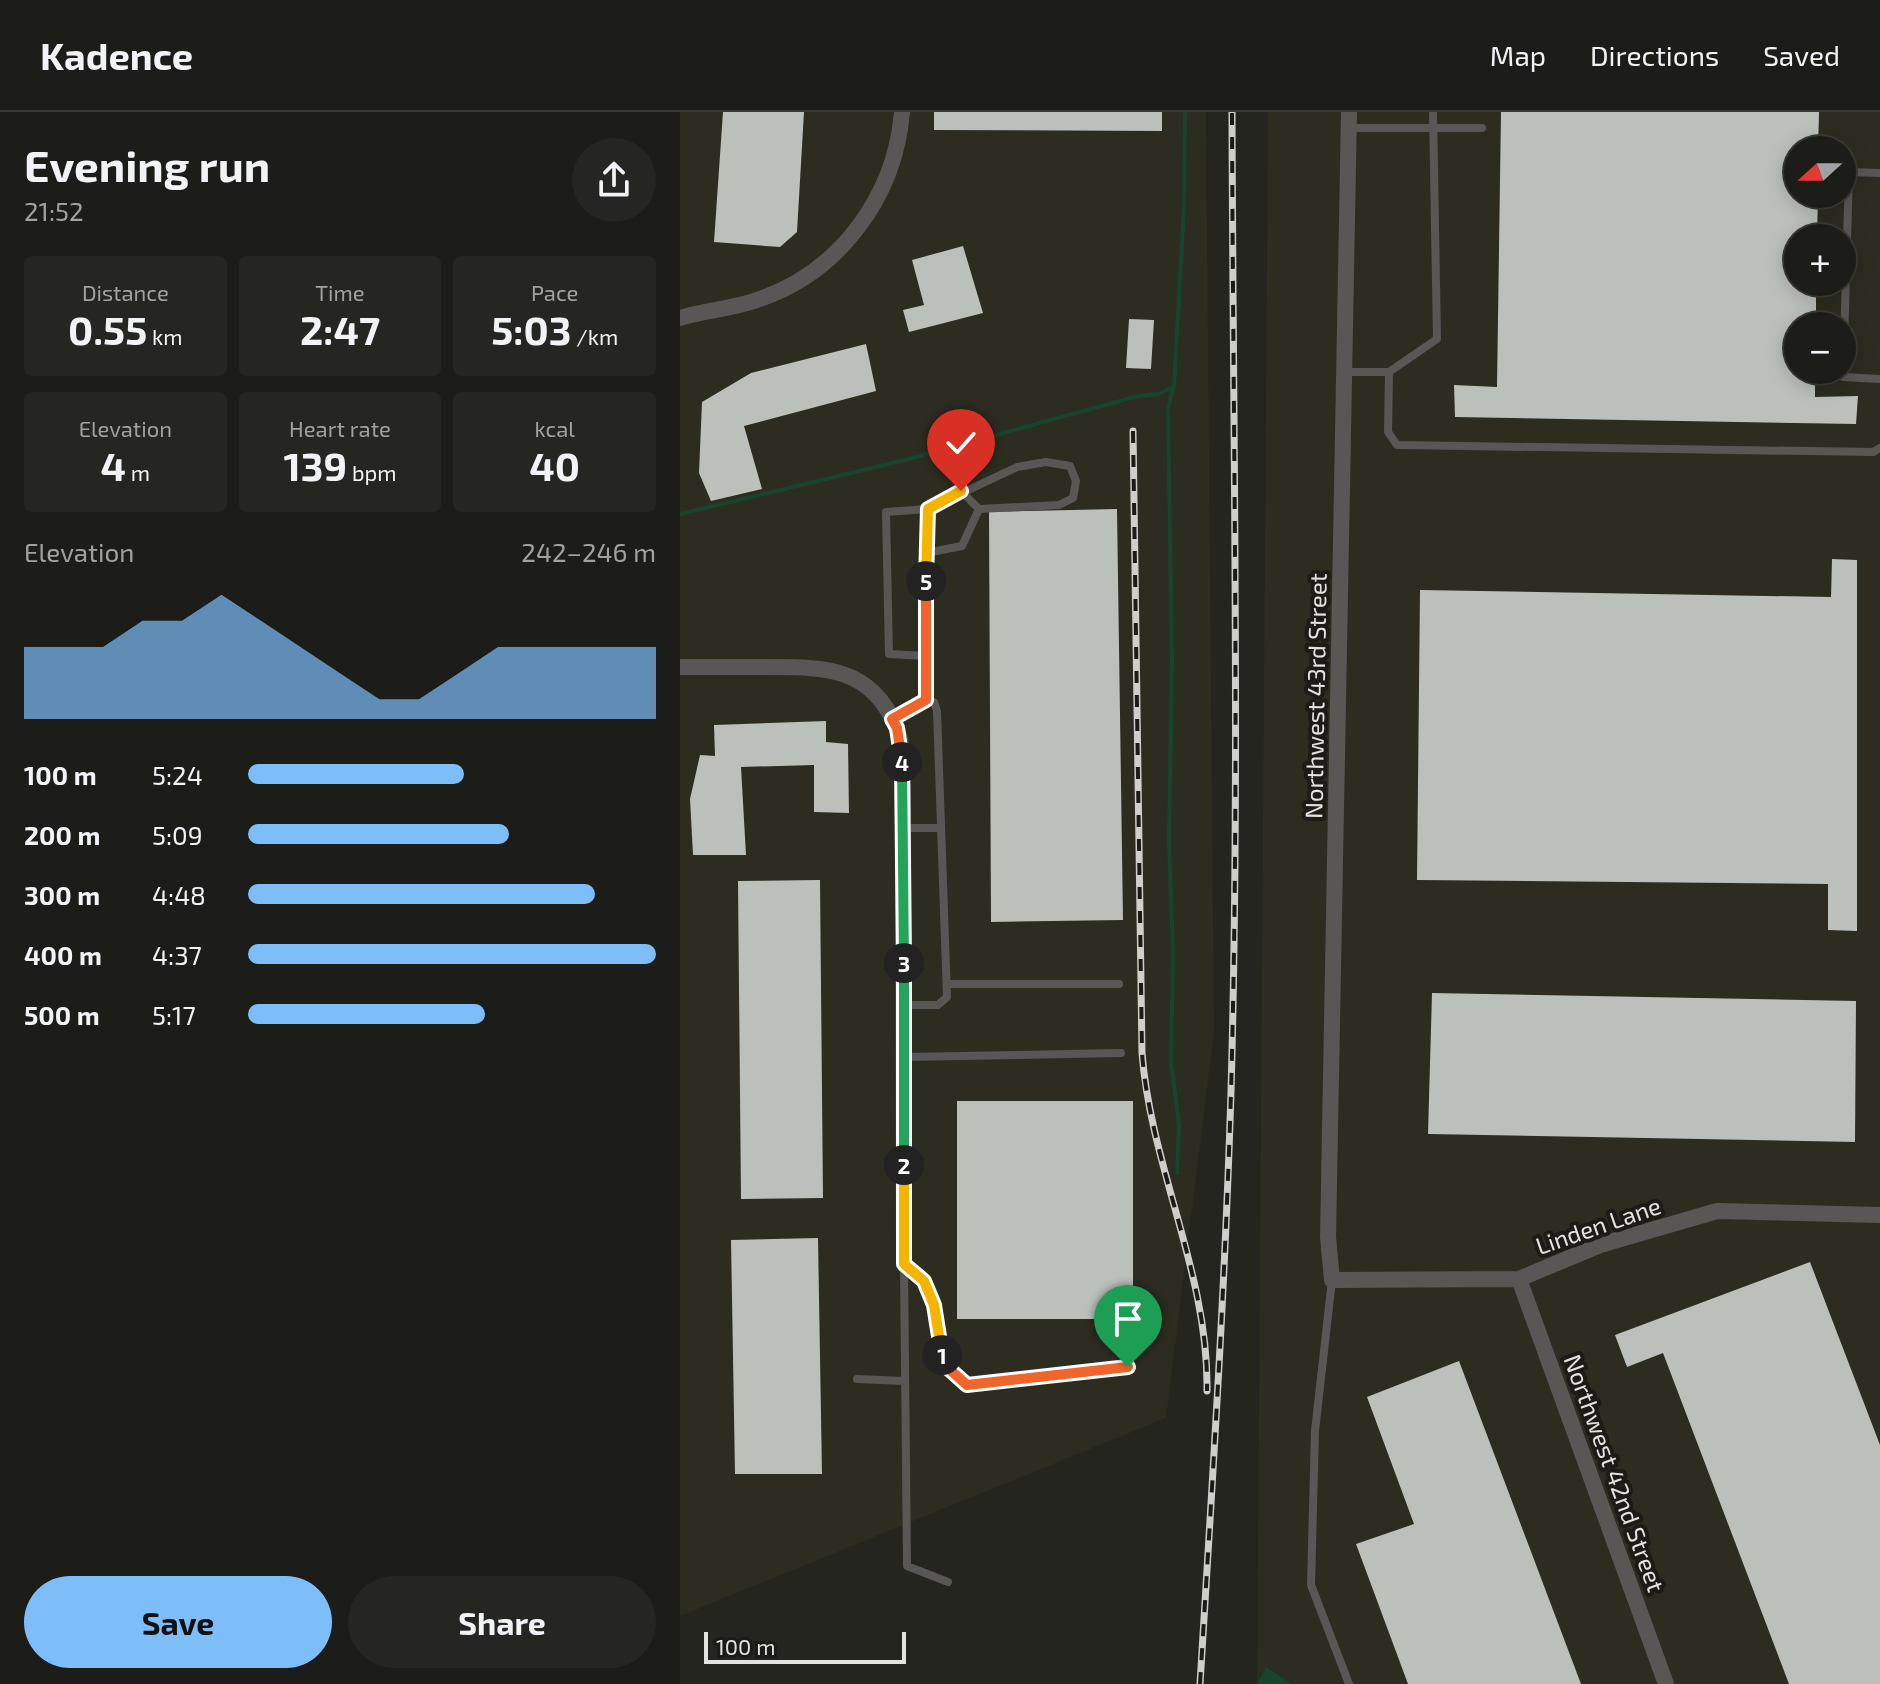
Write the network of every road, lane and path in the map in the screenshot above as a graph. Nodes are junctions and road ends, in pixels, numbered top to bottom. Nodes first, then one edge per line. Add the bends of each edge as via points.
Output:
1 (902, 112) edge
2 (1433, 112) edge
3 (1349, 120) edge
4 (1433, 126) junction
5 (1482, 128) dead end
6 (1880, 173) edge
7 (680, 318) edge
8 (1345, 372) junction
9 (1389, 372) junction
10 (1880, 379) edge
11 (1880, 448) edge
12 (961, 491) junction
13 (928, 509) junction
14 (979, 509) junction
15 (926, 553) junction
16 (926, 656) junction
17 (680, 667) edge
18 (926, 700) junction
19 (892, 719) junction
20 (903, 828) junction
21 (941, 828) junction
22 (947, 984) junction
23 (1119, 984) dead end
24 (904, 1005) junction
25 (1121, 1053) dead end
26 (904, 1057) junction
27 (1880, 1215) edge
28 (904, 1264) junction
29 (1519, 1279) junction
30 (1332, 1280) junction
31 (1128, 1367) dead end
32 (857, 1379) dead end
33 (905, 1381) junction
34 (948, 1582) dead end
35 (1349, 1684) edge
36 (1666, 1684) edge

1 - 7 street via 882,190 837,251 801,279 760,299
2 - 4 lane
3 - 4 lane
3 - 8 street, Northwest 43rd Street
4 - 5 lane
4 - 9 lane via 1437,339
6 - 10 lane via 1849,172 1843,377
8 - 9 lane
8 - 30 street, Northwest 43rd Street
9 - 11 lane via 1388,432 1397,445 1873,452
12 - 13 lane
12 - 14 lane
12 - 14 lane via 1017,467 1046,462 1070,466 1076,481 1073,498 1059,505
13 - 15 lane
13 - 16 lane via 886,512 889,654
14 - 15 lane via 962,546
15 - 16 lane
16 - 18 lane
17 - 19 street via 839,671 877,696
18 - 19 lane
18 - 21 lane via 934,702 937,711
19 - 20 street via 902,749
20 - 21 lane
20 - 24 street
21 - 22 lane
22 - 23 lane
22 - 24 lane via 947,997 938,1005
24 - 26 street
25 - 26 lane
26 - 28 street
27 - 29 street, Linden Lane via 1717,1211 1600,1245
28 - 31 lane via 924,1281 934,1305 941,1353 947,1367 967,1385
28 - 33 lane
29 - 30 street, Linden Lane
29 - 36 street, Northwest 42nd Street
30 - 35 lane via 1315,1431 1311,1585
32 - 33 lane
33 - 34 lane via 907,1566

